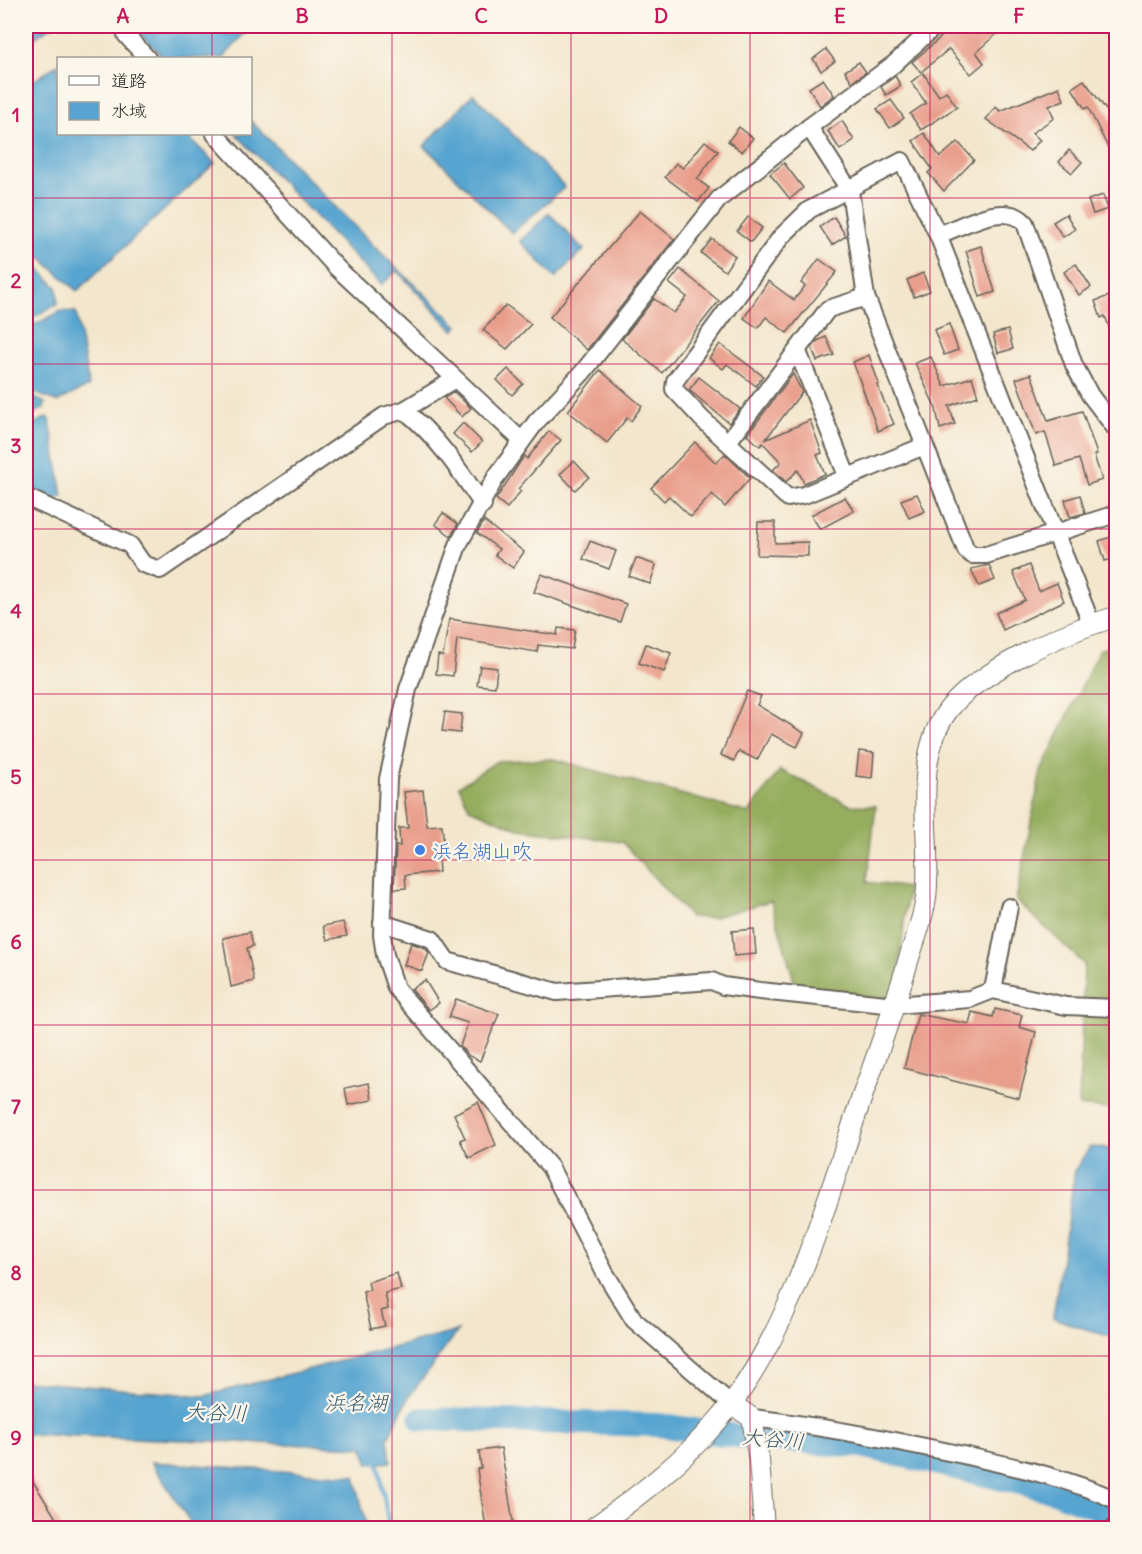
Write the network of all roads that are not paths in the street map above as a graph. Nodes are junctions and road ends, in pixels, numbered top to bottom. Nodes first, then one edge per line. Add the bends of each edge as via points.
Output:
1 (935, 26) edge
2 (126, 35) dead end
3 (146, 57) edge
4 (809, 127) junction
5 (216, 135) edge
6 (849, 191) junction
7 (938, 235) junction
8 (866, 297) junction
9 (798, 352) junction
10 (455, 379) junction
11 (404, 410) junction
12 (1116, 429) edge
13 (522, 441) junction
14 (728, 442) junction
15 (924, 446) junction
16 (847, 476) junction
17 (26, 497) edge
18 (483, 505) junction
19 (1116, 514) edge
20 (1055, 534) junction
21 (1116, 616) edge
22 (1091, 624) junction
23 (1009, 907) dead end
24 (382, 922) junction
25 (993, 990) junction
26 (895, 1005) junction
27 (1116, 1008) edge
28 (730, 1403) junction
29 (752, 1418) junction
30 (1116, 1500) edge
31 (592, 1528) edge
32 (764, 1528) edge

1 - 4 street via 894,64
2 - 3 street
4 - 6 street
4 - 13 street via 719,199 597,355
5 - 10 street via 337,268
6 - 7 street via 902,161
6 - 8 street
6 - 14 street via 809,210 780,237 675,381 677,394
7 - 12 street via 998,214 1008,212 1020,217 1074,365 1090,395
7 - 20 street
8 - 9 street via 828,309
8 - 15 street
9 - 14 street
9 - 16 street
10 - 11 street
10 - 13 street
11 - 17 street via 384,416 160,570 143,564 130,544
11 - 18 street via 455,464
13 - 18 street via 496,477
14 - 16 street via 788,498
15 - 16 street
15 - 20 street via 969,553 986,555
18 - 24 street via 458,545 408,689 388,779
19 - 20 street
20 - 22 street
21 - 22 street
22 - 26 street via 972,685 944,716 934,737 927,773 926,897
23 - 25 street
24 - 26 street via 432,939 447,961 557,992 712,981 751,990
24 - 28 street via 385,955 396,988 550,1167 634,1320
25 - 26 street via 970,999
25 - 27 street via 1066,1006
26 - 28 street via 816,1235 778,1325
28 - 29 street
28 - 31 street via 694,1446 637,1497
29 - 30 street via 807,1424 956,1453 1073,1481
29 - 32 street

